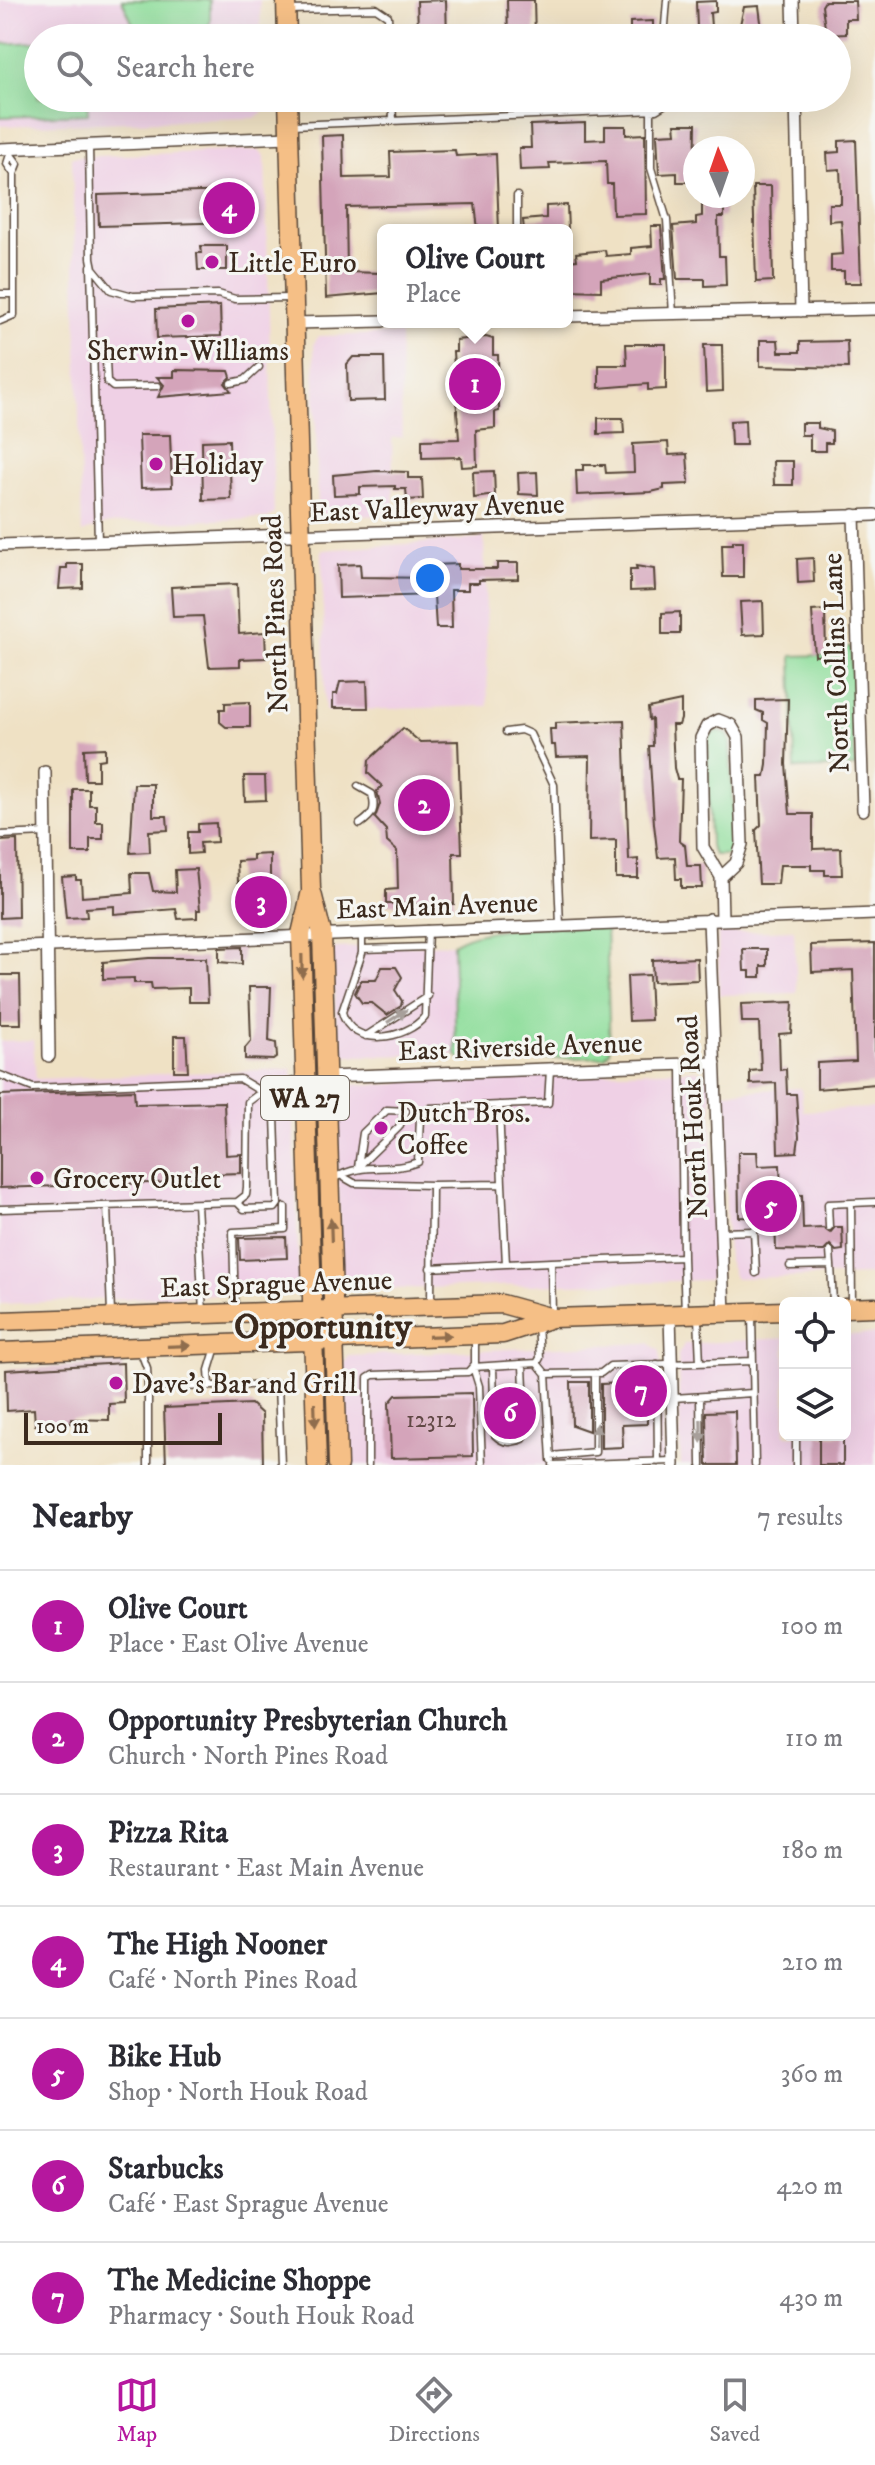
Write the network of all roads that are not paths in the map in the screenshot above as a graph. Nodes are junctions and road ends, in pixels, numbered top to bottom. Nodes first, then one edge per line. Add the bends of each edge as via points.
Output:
1 (667, 0) edge
2 (793, 0) edge
3 (286, 5) edge
4 (388, 24) edge
5 (665, 24) edge
6 (794, 24) edge
7 (288, 112) edge
8 (393, 112) edge
9 (604, 112) edge
10 (651, 112) edge
11 (796, 112) edge
12 (393, 121) junction
13 (289, 131) junction
14 (89, 145) junction
15 (8, 151) edge
16 (517, 196) dead end
17 (517, 224) edge
18 (91, 258) junction
19 (0, 294) edge
20 (14, 294) junction
21 (294, 298) junction
22 (875, 309) edge
23 (801, 311) junction
24 (673, 314) junction
25 (573, 316) edge
26 (0, 321) edge
27 (377, 321) edge
28 (294, 323) junction
29 (117, 354) dead end
30 (259, 367) dead end
31 (231, 383) dead end
32 (158, 386) dead end
33 (854, 515) junction
34 (875, 515) edge
35 (300, 535) junction
36 (98, 542) junction
37 (0, 545) edge
38 (506, 732) dead end
39 (45, 772) dead end
40 (358, 786) dead end
41 (863, 810) dead end
42 (360, 824) dead end
43 (46, 833) junction
44 (0, 835) edge
45 (721, 877) junction
46 (311, 889) junction
47 (875, 914) edge
48 (709, 919) junction
49 (722, 919) junction
50 (560, 925) junction
51 (428, 929) junction
52 (362, 931) junction
53 (322, 933) junction
54 (301, 934) junction
55 (47, 946) junction
56 (428, 947) junction
57 (0, 948) edge
58 (362, 949) junction
59 (428, 996) junction
60 (366, 1036) junction
61 (49, 1056) dead end
62 (715, 1063) junction
63 (681, 1065) junction
64 (550, 1069) junction
65 (0, 1075) edge
66 (305, 1077) junction
67 (326, 1077) junction
68 (274, 1087) junction
69 (260, 1091) junction
70 (499, 1105) junction
71 (408, 1165) junction
72 (358, 1167) junction
73 (335, 1178) junction
74 (502, 1184) junction
75 (409, 1185) junction
76 (432, 1185) junction
77 (237, 1202) junction
78 (875, 1202) edge
79 (851, 1203) junction
80 (197, 1204) junction
81 (107, 1206) junction
82 (308, 1206) junction
83 (277, 1207) junction
84 (285, 1207) junction
85 (0, 1209) edge
86 (829, 1227) dead end
87 (721, 1232) junction
88 (830, 1251) dead end
89 (683, 1257) junction
90 (551, 1262) junction
91 (506, 1264) junction
92 (831, 1265) junction
93 (790, 1266) dead end
94 (430, 1268) junction
95 (756, 1273) dead end
96 (833, 1297) edge
97 (849, 1297) edge
98 (431, 1306) junction
99 (875, 1307) edge
100 (334, 1308) junction
101 (851, 1308) edge
102 (312, 1309) junction
103 (779, 1311) edge
104 (235, 1312) junction
105 (752, 1312) junction
106 (203, 1313) junction
107 (684, 1313) junction
108 (724, 1313) junction
109 (111, 1316) junction
110 (545, 1319) junction
111 (0, 1321) edge
112 (475, 1335) junction
113 (334, 1340) junction
114 (313, 1341) junction
115 (217, 1344) junction
116 (139, 1347) junction
117 (0, 1352) edge
118 (753, 1361) junction
119 (537, 1363) junction
120 (700, 1363) junction
121 (657, 1364) junction
122 (671, 1364) junction
123 (523, 1366) junction
124 (473, 1367) junction
125 (493, 1367) junction
126 (595, 1373) junction
127 (546, 1374) junction
128 (210, 1386) junction
129 (148, 1388) junction
130 (753, 1393) junction
131 (700, 1397) junction
132 (672, 1398) junction
133 (796, 1441) edge
134 (551, 1456) junction
135 (658, 1462) junction
136 (674, 1463) edge
137 (148, 1465) edge
138 (281, 1465) edge
139 (317, 1465) edge
140 (338, 1465) edge
141 (368, 1465) edge
142 (482, 1465) edge
143 (552, 1465) edge
144 (701, 1465) edge
145 (755, 1465) edge
146 (796, 1465) edge

1 - 5 lane
2 - 6 street
3 - 4 lane via 376,8 388,16
7 - 13 main road, North Pines Road / WA 27
8 - 12 lane
9 - 12 lane
10 - 24 lane via 651,168 667,220
11 - 23 street
12 - 13 lane
13 - 14 street
13 - 21 main road, North Pines Road / WA 27
14 - 15 street
14 - 18 lane
15 - 20 lane via 7,164 14,174
16 - 17 lane
18 - 21 lane via 111,290 133,296
18 - 36 lane
19 - 20 lane
20 - 26 lane via 14,315
21 - 28 main road, North Pines Road / WA 27
22 - 23 street
23 - 24 street
24 - 25 street
27 - 28 street
28 - 35 main road, North Pines Road / WA 27
29 - 32 lane via 106,360 107,382 113,387
30 - 31 lane via 245,380
33 - 34 street, East Valleyway Avenue
33 - 35 street, East Valleyway Avenue
33 - 41 street, North Collins Lane
35 - 36 street, East Valleyway Avenue
35 - 46 main road, North Pines Road / WA 27
36 - 37 street, East Valleyway Avenue
38 - 50 lane via 530,734 554,785
39 - 43 street
40 - 42 lane via 372,794 375,806
43 - 44 lane
43 - 55 street
45 - 45 street via 703,847 701,753 707,726 718,720 731,725 738,737 742,844 736,863
45 - 49 street
46 - 53 main road, North Pines Road / WA 27
46 - 54 main road, North Pines Road / WA 27
47 - 49 street, East Main Avenue
48 - 49 street, East Main Avenue
48 - 50 street, East Main Avenue
48 - 62 street, North Houk Road
50 - 51 street, East Main Avenue
51 - 52 street, East Main Avenue
51 - 56 lane
52 - 53 street, East Main Avenue
52 - 58 lane
53 - 54 street, East Main Avenue
53 - 67 main road, North Pines Road / WA 27
54 - 55 street, East Main Avenue
54 -> 66 main road, North Pines Road / WA 27
55 - 57 street, East Main Avenue
55 - 61 street
56 - 58 lane
56 - 59 lane
58 - 60 lane via 342,1012 350,1027
60 -> 59 lane
59 - 60 lane via 420,1023 385,1037
62 - 63 street, East Riverside Avenue
62 - 87 street, North Houk Road
63 - 64 street, East Riverside Avenue
63 - 89 lane
64 - 67 street, East Riverside Avenue
64 - 70 lane via 548,1103
65 - 69 lane via 33,1088 240,1079
66 - 68 lane
66 - 82 main road, North Pines Road / WA 27
67 - 73 main road, North Pines Road / WA 27
68 - 69 lane
68 - 83 lane
69 - 77 lane via 246,1107 247,1187
70 - 71 lane via 425,1109 420,1118 421,1157
70 - 74 lane
71 - 72 lane
71 - 75 lane
72 - 72 lane via 399,1127 406,1111 387,1110 363,1133
72 - 73 lane
73 - 75 lane
100 -> 73 main road, North Pines Road / WA 27
74 - 76 lane
74 - 91 lane
75 - 76 lane
76 - 94 lane
77 - 80 lane
77 - 83 lane via 244,1209
78 - 79 lane
79 - 86 lane via 828,1204
79 - 97 lane
80 - 81 lane
80 - 106 lane
81 - 85 lane
81 - 109 lane
82 - 84 lane
82 - 102 main road, North Pines Road / WA 27
83 - 84 lane
84 - 104 lane via 285,1229 233,1232
87 - 95 lane via 754,1231
87 - 108 street, North Houk Road
88 - 92 lane
89 - 90 lane
89 - 107 lane
90 - 91 lane
90 - 110 lane
91 - 94 lane
92 - 93 lane
92 - 96 lane
94 - 98 lane
98 - 100 main road, East Sprague Avenue
98 - 110 main road, East Sprague Avenue via 502,1304
99 - 101 main road
100 - 102 main road, East Sprague Avenue
100 - 113 main road, WA 27
102 - 104 main road, East Sprague Avenue
102 - 114 main road, WA 27
103 - 105 main road, East Sprague Avenue
104 - 106 main road, East Sprague Avenue
105 - 108 main road, East Sprague Avenue
105 - 118 lane
106 - 109 main road, East Sprague Avenue
107 - 108 main road, East Sprague Avenue
107 - 110 main road, East Sprague Avenue
107 - 120 lane
107 - 122 street
109 - 111 main road, East Sprague Avenue
110 - 112 main road, East Sprague Avenue via 503,1334
110 - 119 lane
113 -> 112 main road, East Sprague Avenue
112 - 124 lane
113 - 114 main road, East Sprague Avenue
113 - 140 main road, WA 27
114 - 115 main road, East Sprague Avenue
114 -> 139 main road, WA 27
116 -> 115 main road, East Sprague Avenue
115 - 128 lane
116 - 117 main road, East Sprague Avenue
116 - 129 lane
118 - 120 lane
118 - 130 lane
119 - 123 lane
119 - 127 lane
120 - 122 lane
121 - 122 lane
121 - 126 lane via 610,1366
121 - 135 lane
122 - 132 street
123 - 125 lane
123 - 125 lane via 526,1430 523,1439 512,1443 495,1435
124 - 125 lane
124 - 141 lane via 468,1372 368,1378
124 - 142 lane via 479,1386
126 - 127 lane
134 -> 126 lane via 595,1452
127 - 134 lane
128 - 129 lane
128 - 138 lane via 278,1384
129 - 137 lane
130 - 131 lane
130 - 145 lane
131 - 132 lane
131 -> 144 lane
132 - 136 street
133 - 146 lane
134 - 143 lane
135 - 136 lane
135 - 143 lane

